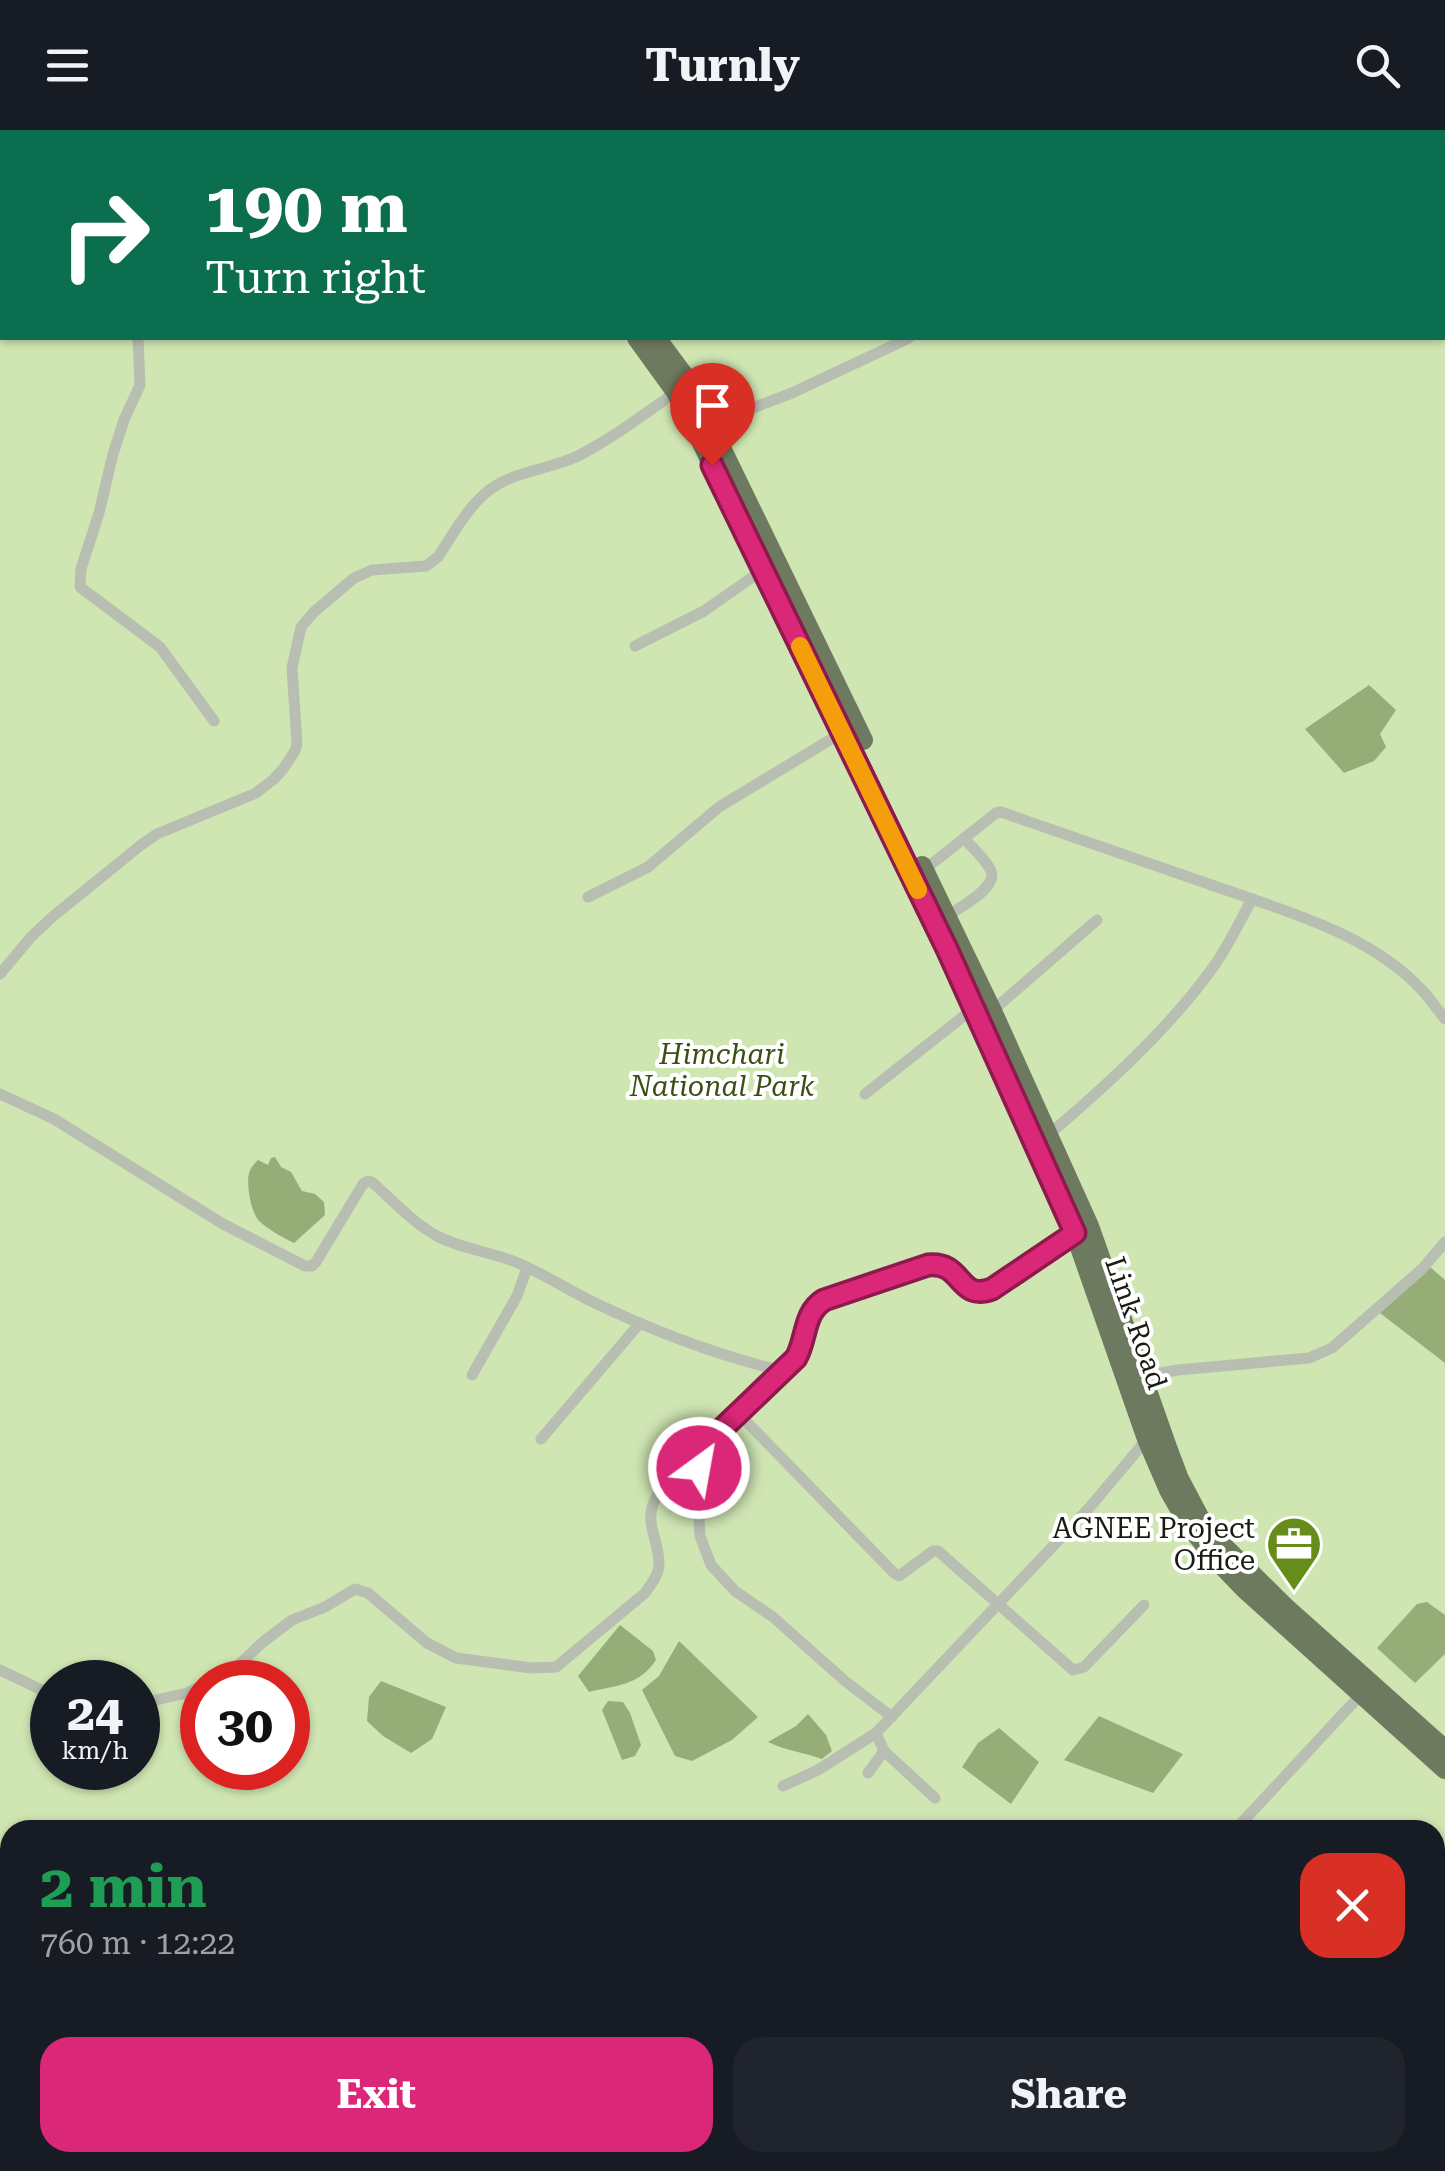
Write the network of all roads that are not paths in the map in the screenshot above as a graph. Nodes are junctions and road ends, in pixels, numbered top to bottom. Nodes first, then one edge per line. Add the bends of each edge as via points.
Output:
1 (138, 340) edge
2 (638, 340) edge
3 (657, 340) edge
4 (905, 340) edge
5 (676, 392) junction
6 (710, 424) junction
7 (768, 566) junction
8 (636, 646) dead end
9 (214, 721) dead end
10 (843, 732) junction
11 (964, 838) junction
12 (924, 870) junction
13 (588, 896) dead end
14 (1252, 899) junction
15 (947, 916) junction
16 (1096, 920) dead end
17 (0, 974) edge
18 (983, 1009) junction
19 (1445, 1019) edge
20 (0, 1094) edge
21 (865, 1094) dead end
22 (1047, 1136) junction
23 (1075, 1233) junction
24 (1445, 1242) edge
25 (527, 1268) junction
26 (640, 1322) junction
27 (782, 1371) junction
28 (472, 1375) dead end
29 (1134, 1378) junction
30 (738, 1414) junction
31 (541, 1439) dead end
32 (1147, 1439) junction
33 (700, 1450) junction
34 (998, 1602) junction
35 (1144, 1605) dead end
36 (244, 1660) edge
37 (0, 1670) edge
38 (30, 1684) edge
39 (1366, 1689) junction
40 (892, 1717) junction
41 (876, 1734) junction
42 (1445, 1750) edge
43 (884, 1751) junction
44 (1445, 1769) edge
45 (868, 1773) dead end
46 (784, 1786) dead end
47 (935, 1798) dead end
48 (1244, 1820) edge

1 - 9 street via 140,385 113,454 80,587 160,647
2 - 5 highway, Link Road
3 - 6 highway, Link Road
4 - 6 street
5 - 7 highway, Link Road
5 - 17 street via 572,459 506,479 470,507 433,562 372,570 314,612 301,627 292,668 295,751 274,779 141,845 51,918
6 - 7 highway, Link Road
7 - 8 street via 704,611
7 - 10 highway, Link Road
7 - 12 highway, Link Road
10 - 13 street via 719,807 648,867
10 - 18 highway, Link Road
11 - 12 street
11 - 14 street via 996,813 1009,813
11 - 15 street via 992,880
12 - 15 highway, Link Road
14 - 19 street via 1334,930 1386,959
14 - 22 street via 1198,988
15 - 18 highway, Link Road
16 - 18 street
18 - 21 street
18 - 22 highway, Link Road
18 - 23 highway, Link Road
20 - 25 street via 304,1266 316,1262 368,1181 439,1236
22 - 29 highway, Link Road via 1089,1226
23 - 27 street via 979,1294 940,1264 824,1300 810,1314 800,1352
23 - 29 highway, Link Road
24 - 29 street via 1332,1348 1309,1358
25 - 26 street
25 - 28 street
26 - 27 street
26 - 31 street
27 - 30 street
29 - 32 highway, Link Road
29 - 39 highway, Link Road via 1199,1517
30 - 33 street
30 - 34 street via 894,1573 938,1551
32 - 34 street
32 - 39 highway, Link Road via 1189,1525 1218,1562
33 - 36 street via 651,1505 656,1577 556,1667 456,1658 426,1644 356,1589 292,1620
33 - 40 street via 700,1536 710,1566
34 - 35 street via 1073,1670
34 - 40 street
37 - 38 street
39 - 42 highway, Link Road
39 - 44 highway, Link Road
39 - 48 street
40 - 41 street
41 - 43 street
41 - 46 street
43 - 45 street
43 - 47 street

